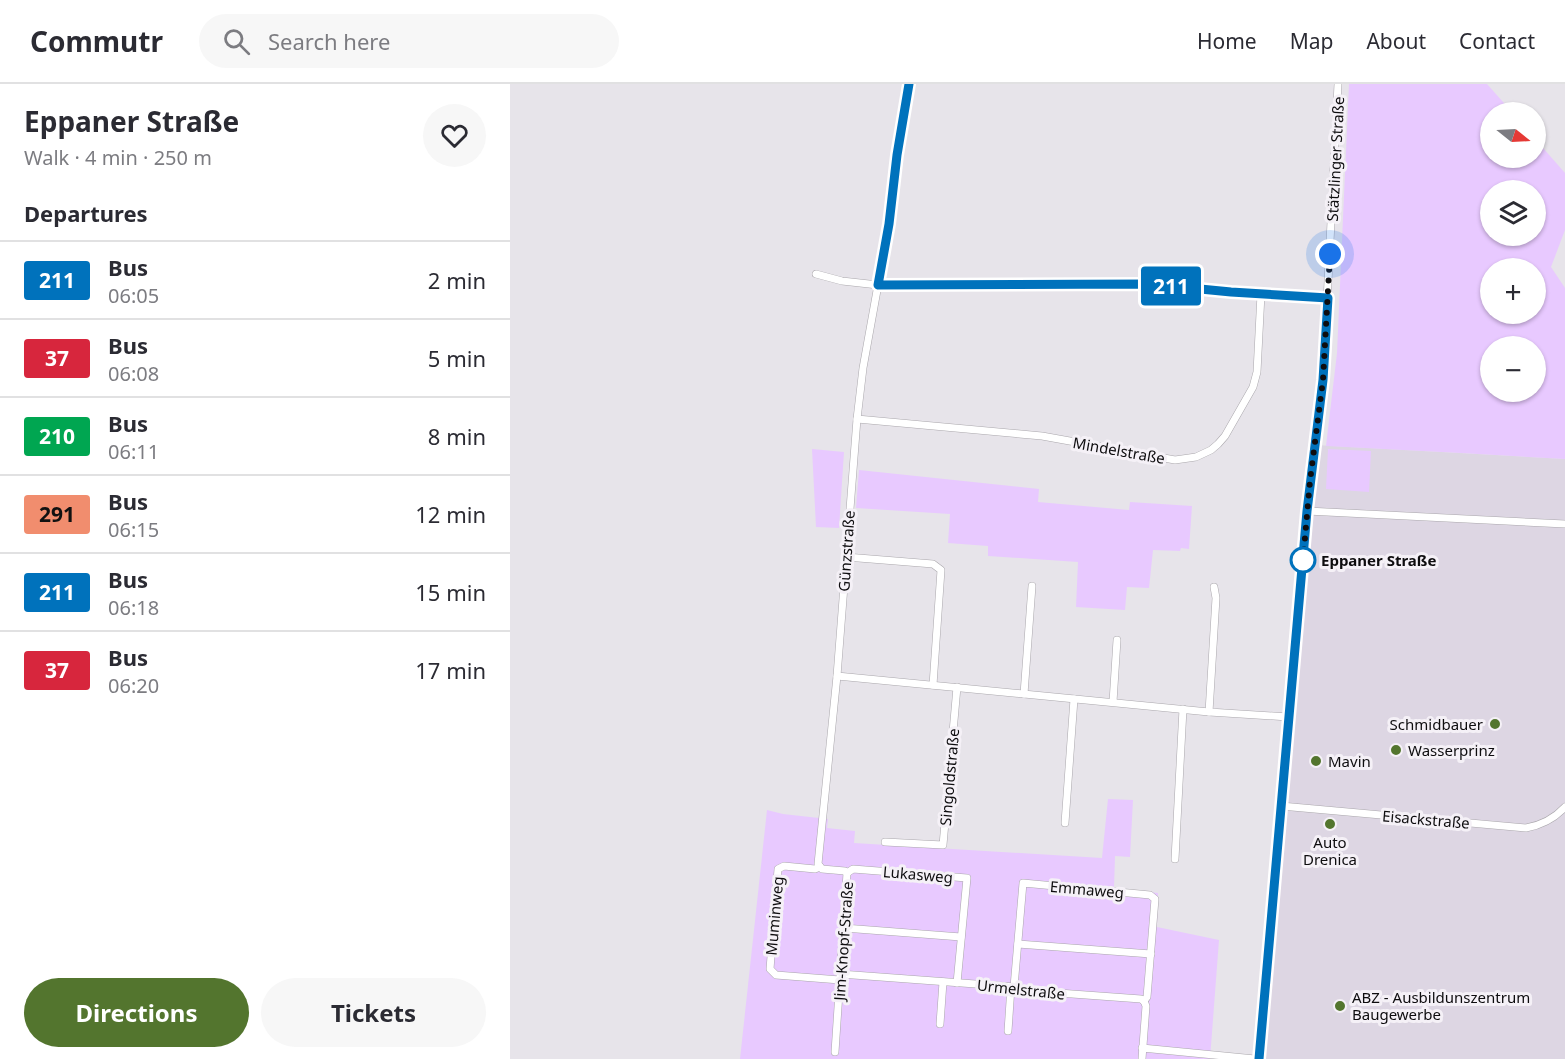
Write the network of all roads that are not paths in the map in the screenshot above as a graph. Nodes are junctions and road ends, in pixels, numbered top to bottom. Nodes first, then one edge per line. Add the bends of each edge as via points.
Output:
1 (909, 84) edge
2 (1338, 84) edge
3 (816, 274) dead end
4 (878, 285) junction
5 (1261, 294) junction
6 (1328, 298) junction
7 (857, 419) junction
8 (1307, 511) junction
9 (1565, 524) edge
10 (846, 556) junction
11 (1032, 586) dead end
12 (1214, 587) dead end
13 (1117, 640) dead end
14 (837, 676) junction
15 (933, 685) junction
16 (957, 687) junction
17 (1024, 694) junction
18 (1074, 699) junction
19 (1113, 702) junction
20 (1183, 709) junction
21 (1209, 712) junction
22 (1288, 717) junction
23 (1281, 806) junction
24 (1565, 807) edge
25 (1065, 823) dead end
26 (885, 842) dead end
27 (1175, 859) dead end
28 (820, 867) junction
29 (847, 873) junction
30 (844, 928) junction
31 (961, 937) junction
32 (1018, 944) junction
33 (1151, 954) junction
34 (840, 977) junction
35 (943, 982) junction
36 (957, 983) junction
37 (1012, 987) junction
38 (1144, 1001) junction
39 (940, 1024) dead end
40 (1008, 1030) dead end
41 (1143, 1048) junction
42 (835, 1052) dead end
43 (1142, 1059) edge
44 (1257, 1059) edge

1 - 4 street, Günzstraße
2 - 6 street, Stätzlinger Straße
3 - 4 street
4 - 5 street via 1149,284
4 - 7 street, Günzstraße
5 - 6 street
5 - 7 street, Mindelstraße via 1253,387 1225,436 1211,450 1196,457 1175,460 1042,436
6 - 8 street, Stätzlinger Straße via 1323,380
7 - 10 street, Günzstraße
8 - 9 street
8 - 22 street, Stätzlinger Straße
10 - 14 street, Günzstraße
10 - 15 street via 933,564 941,570
11 - 17 street
12 - 21 street
13 - 19 street
14 - 15 street
14 - 28 street, Günzstraße
15 - 16 street
16 - 17 street
16 - 26 street, Singoldstraße via 943,845
17 - 18 street
18 - 19 street
18 - 25 street
19 - 20 street
20 - 21 street
20 - 27 street
21 - 22 street
22 - 23 street, Stätzlinger Straße
23 - 24 street, Eisackstraße via 1526,828 1547,822
23 - 44 street, Stätzlinger Straße
28 - 29 street, Jim-Knopf-Straße
28 - 34 street, Muminweg via 778,869 770,969 776,975
29 - 30 street, Jim-Knopf-Straße
29 - 31 street, Lukasweg via 853,868 966,878
30 - 31 street
30 - 34 street, Jim-Knopf-Straße
31 - 36 street, Lukasweg
32 - 33 street
32 - 33 street, Emmaweg via 1023,883 1150,895 1155,899
32 - 37 street, Emmaweg
33 - 38 street, Emmaweg
34 - 35 street, Urmelstraße
34 - 42 street, Jim-Knopf-Straße
35 - 36 street, Urmelstraße
35 - 39 street
36 - 37 street, Urmelstraße
37 - 38 street, Urmelstraße
37 - 40 street, Emmaweg
38 - 41 street
41 - 43 street
41 - 44 street

